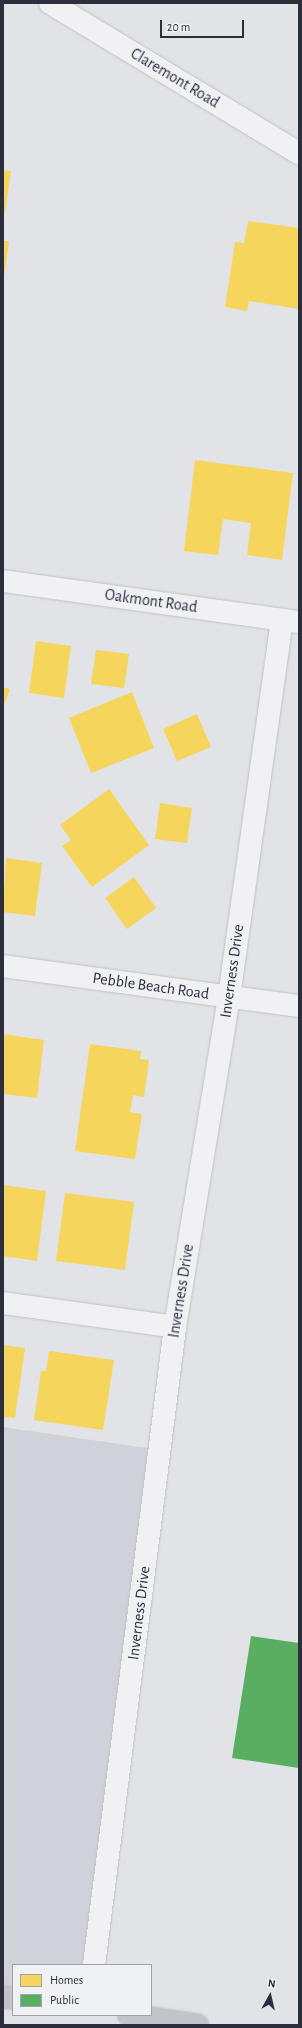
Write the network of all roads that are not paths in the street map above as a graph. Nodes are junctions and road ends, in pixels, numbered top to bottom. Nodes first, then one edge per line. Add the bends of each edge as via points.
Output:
1 (50, 3) edge
2 (299, 153) edge
3 (3, 580) edge
4 (291, 621) edge
5 (3, 966) edge
6 (229, 997) junction
7 (299, 1006) edge
8 (3, 1303) edge
9 (175, 1327) junction
10 (94, 1964) edge
11 (136, 2016) edge
12 (197, 2025) edge

1 - 2 street, Claremont Road
3 - 4 street, Oakmont Road
4 - 6 street, Inverness Drive
5 - 6 street, Pebble Beach Road
6 - 7 street, Pebble Beach Road
6 - 9 street, Inverness Drive
8 - 9 street
9 - 10 street, Inverness Drive
11 - 12 main road

